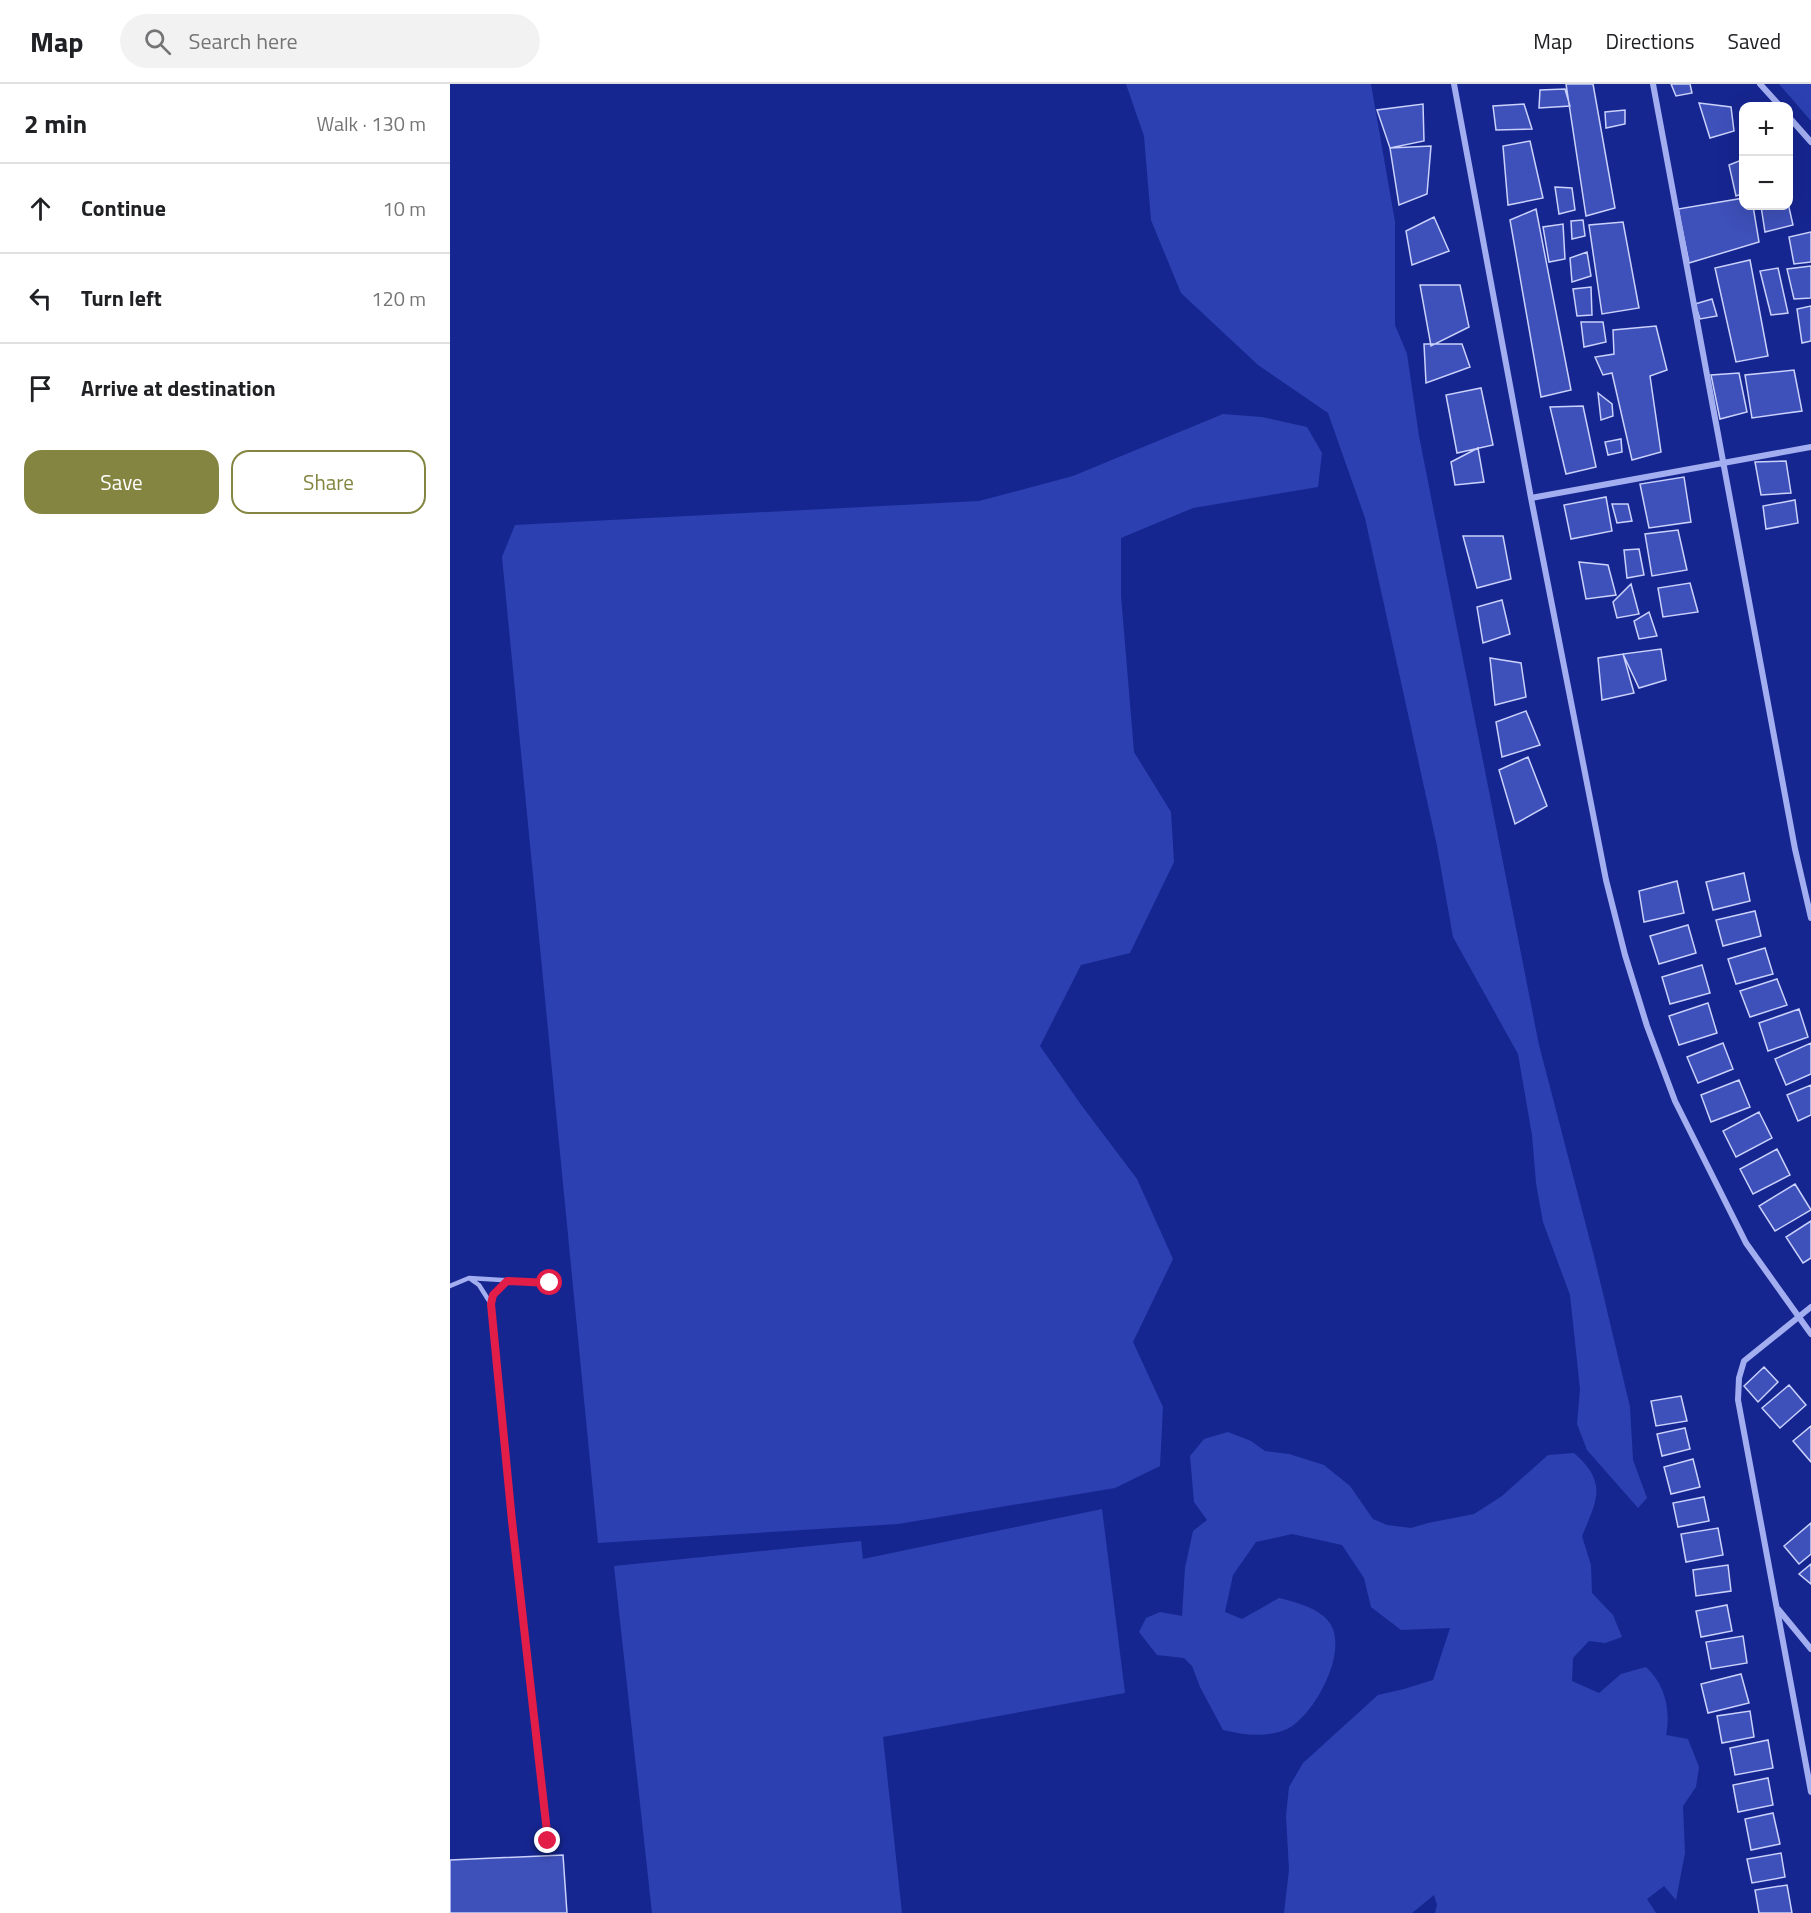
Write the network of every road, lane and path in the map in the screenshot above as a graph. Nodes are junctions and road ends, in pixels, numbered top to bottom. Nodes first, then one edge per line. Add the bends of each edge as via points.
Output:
1 (1454, 84) edge
2 (1653, 84) edge
3 (1760, 84) edge
4 (1776, 102) edge
5 (1793, 122) edge
6 (1811, 142) edge
7 (1811, 447) edge
8 (1723, 464) junction
9 (1531, 498) junction
10 (1811, 918) edge
11 (468, 1278) junction
12 (507, 1281) junction
13 (550, 1283) dead end
14 (450, 1286) edge
15 (491, 1304) junction
16 (1811, 1307) edge
17 (1798, 1318) junction
18 (1811, 1334) edge
19 (1777, 1609) junction
20 (1811, 1648) edge
21 (1811, 1792) edge
22 (548, 1841) dead end

1 - 9 street
2 - 8 street
3 - 4 street
5 - 6 street
7 - 8 street
8 - 9 street
8 - 10 street
9 - 17 street via 1606,880 1647,1026 1675,1101 1746,1243
11 - 12 lane
11 - 14 lane
11 - 15 lane via 479,1285
12 - 13 lane
12 - 15 lane via 493,1295
15 - 22 lane
16 - 17 street
17 - 18 street
17 - 19 street via 1744,1360 1739,1378 1738,1400
19 - 20 street
19 - 21 street

